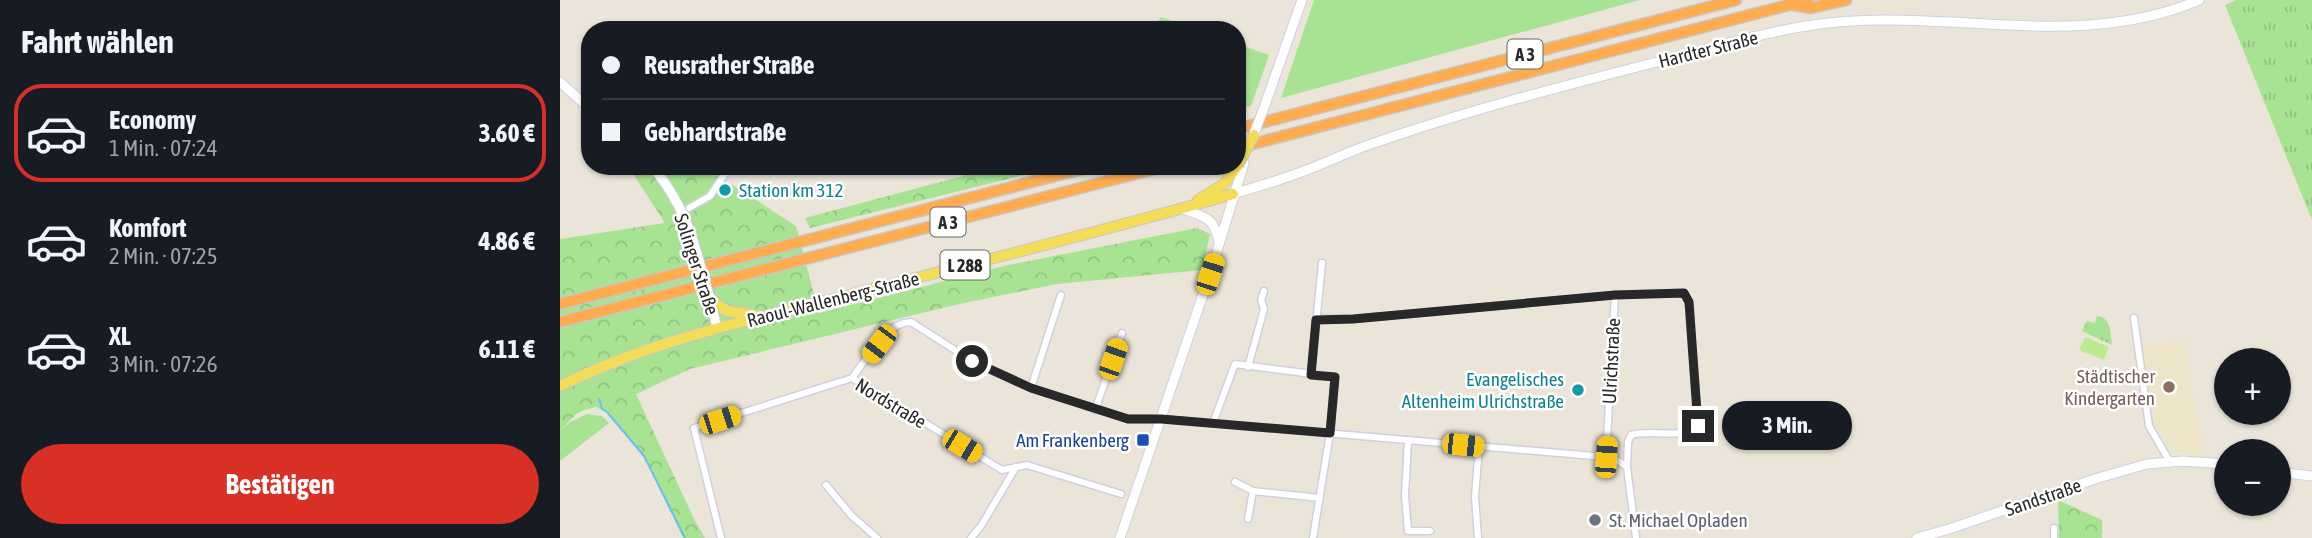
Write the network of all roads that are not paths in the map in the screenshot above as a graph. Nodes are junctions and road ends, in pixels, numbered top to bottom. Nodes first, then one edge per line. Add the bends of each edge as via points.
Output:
1 (1302, 0) edge
2 (1736, 0) edge
3 (1808, 0) edge
4 (1846, 0) edge
5 (2199, 0) edge
6 (1791, 4) junction
7 (560, 82) edge
8 (581, 100) edge
9 (1246, 127) edge
10 (1254, 135) joint
11 (1246, 146) edge
12 (1246, 153) edge
13 (659, 175) edge
14 (724, 175) edge
15 (1058, 175) edge
16 (1131, 175) edge
17 (1231, 175) edge
18 (1238, 175) edge
19 (1233, 194) junction
20 (688, 208) dead end
21 (1183, 209) junction
22 (1220, 244) junction
23 (1322, 263) dead end
24 (1264, 291) dead end
25 (1061, 295) dead end
26 (1615, 295) junction
27 (710, 299) junction
28 (560, 304) edge
29 (765, 316) junction
30 (2134, 318) dead end
31 (1316, 320) junction
32 (560, 322) edge
33 (717, 328) junction
34 (1122, 333) dead end
35 (1248, 367) junction
36 (1311, 375) junction
37 (852, 378) junction
38 (560, 386) edge
39 (1031, 388) junction
40 (1095, 410) junction
41 (1161, 419) junction
42 (1213, 423) junction
43 (1330, 433) junction
44 (1408, 440) junction
45 (1479, 446) junction
46 (1606, 457) junction
47 (2170, 462) junction
48 (2214, 464) edge
49 (1016, 467) junction
50 (1627, 467) junction
51 (2291, 474) edge
52 (2312, 476) edge
53 (1235, 482) dead end
54 (826, 485) dead end
55 (1254, 491) junction
56 (1121, 494) dead end
57 (1320, 498) junction
58 (1248, 519) dead end
59 (2054, 528) dead end
60 (1430, 531) dead end
61 (721, 538) edge
62 (877, 538) edge
63 (971, 538) edge
64 (1120, 538) edge
65 (1313, 538) edge
66 (1478, 538) edge
67 (1636, 538) edge
68 (1917, 538) edge
69 (2054, 538) edge

1 - 10 main road, bridge
2 - 9 highway, A 3
3 - 6 highway, A 3
4 - 6 highway via 1811,8
5 - 19 main road, Hardter Straße / L 288 via 2155,15 2087,26 1903,19 1804,26 1460,116
6 - 11 highway, A 3
7 - 8 main road
10 - 12 main road, bridge
13 - 27 main road, Solinger Straße, bridge via 682,212
14 - 20 street via 710,196
15 - 28 highway, A 3
16 - 32 highway, A 3
17 - 21 main road via 1219,188
18 - 19 main road
19 - 21 main road, Raoul-Wallenberg-Straße / L 288
19 - 22 main road
21 - 22 main road via 1210,221
21 - 29 main road, Raoul-Wallenberg-Straße / L 288
22 - 41 main road
23 - 31 street
24 - 35 street via 1264,309
25 - 39 street
26 - 31 street
26 - 46 street, Ulrichstraße
26 - 50 street via 1684,293 1689,302 1698,426 1690,432 1631,435
27 - 29 main road via 727,311
27 - 33 main road, Solinger Straße
29 - 33 main road, Raoul-Wallenberg-Straße / L 288
30 - 47 street via 2149,426
31 - 36 street
33 - 38 main road, Raoul-Wallenberg-Straße / L 288 via 646,349
34 - 40 street
35 - 36 street
35 - 42 street via 1235,364
36 - 43 street via 1335,377
37 - 39 street via 892,327 911,322 972,361
37 - 49 street, Nordstraße via 1002,470
37 - 61 street, Nordstraße via 694,428
39 - 40 street
40 - 41 street via 1128,419
41 - 42 street
41 - 64 main road
42 - 43 street
43 - 44 street
43 - 57 street
44 - 45 street
44 - 60 street via 1408,531
45 - 46 street
45 - 66 street
46 - 50 street
47 - 48 main road, Sandstraße
47 - 68 main road, Sandstraße via 2124,470
49 - 56 street, Nordstraße via 1027,465
49 - 63 street
50 - 67 street
51 - 52 main road
53 - 55 street
54 - 62 street
55 - 57 street
55 - 58 street
57 - 65 street
59 - 69 street

